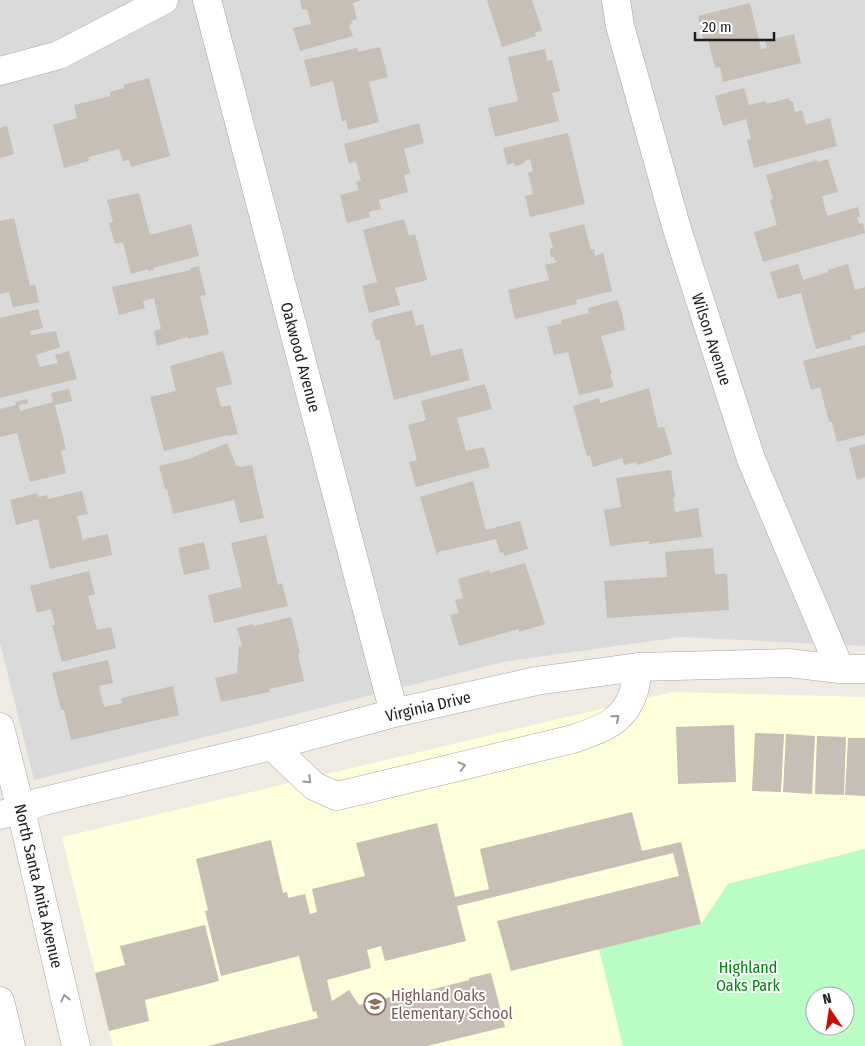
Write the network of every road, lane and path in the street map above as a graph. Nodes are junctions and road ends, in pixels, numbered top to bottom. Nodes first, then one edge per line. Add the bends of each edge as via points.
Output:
1 (164, 0) edge
2 (207, 0) edge
3 (616, 0) edge
4 (0, 72) edge
5 (638, 667) junction
6 (853, 668) edge
7 (394, 713) junction
8 (0, 727) edge
9 (272, 746) junction
10 (11, 812) edge
11 (0, 1001) edge
12 (10, 1046) edge
13 (76, 1046) edge

1 - 4 street via 59,55
2 - 7 street, Oakwood Avenue
3 - 6 street, Wilson Avenue via 620,26 677,229 752,460
5 - 6 street, Virginia Drive via 788,663
5 - 7 street, Virginia Drive via 536,681
9 -> 5 street via 314,786 336,796 599,730 620,718 633,695
7 - 9 street, Virginia Drive
8 - 10 street, North Santa Anita Avenue
9 - 10 street, Virginia Drive via 40,802
13 -> 10 street, North Santa Anita Avenue
11 - 12 street

